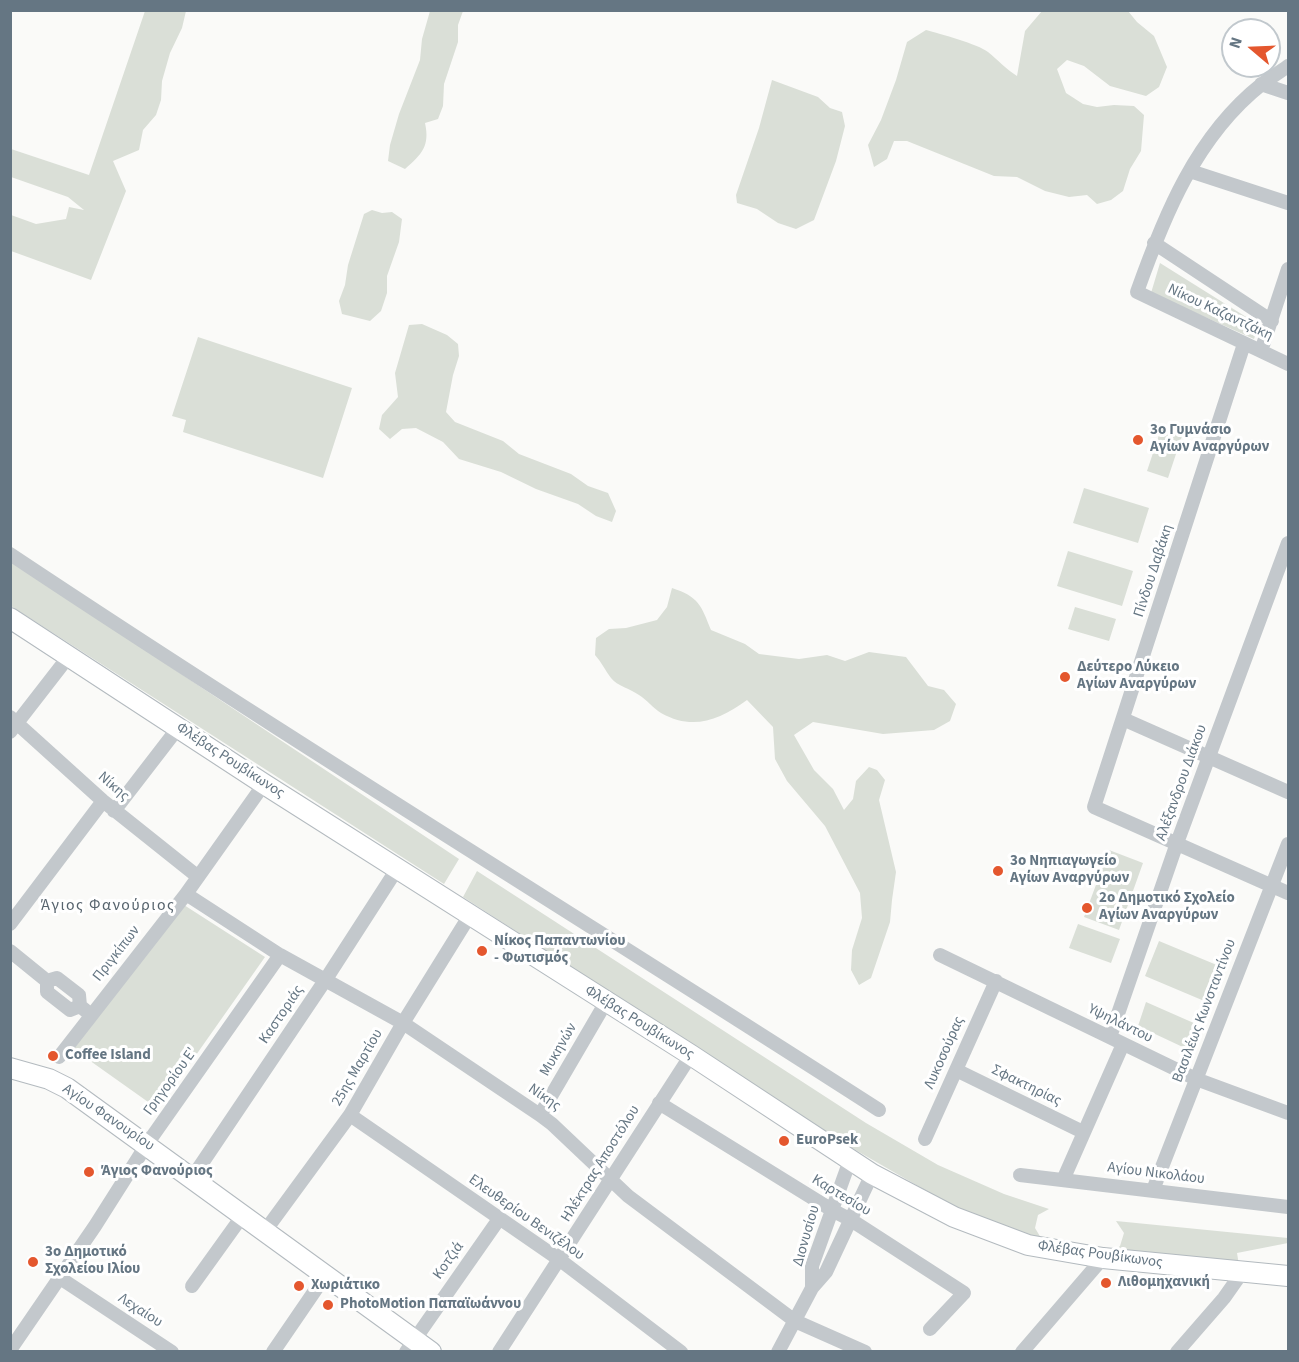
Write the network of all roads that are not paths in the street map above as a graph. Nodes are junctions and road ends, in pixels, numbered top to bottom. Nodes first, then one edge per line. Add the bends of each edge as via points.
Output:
1 (1288, 66) edge
2 (1262, 84) junction
3 (1288, 93) edge
4 (1190, 171) junction
5 (1288, 203) edge
6 (1154, 243) junction
7 (1288, 269) edge
8 (1272, 321) junction
9 (1244, 344) junction
10 (1261, 351) junction
11 (1288, 364) edge
12 (1288, 543) edge
13 (10, 554) edge
14 (10, 618) edge
15 (69, 656) junction
16 (1123, 719) junction
17 (13, 725) edge
18 (178, 728) junction
19 (1209, 756) junction
20 (264, 784) junction
21 (1288, 792) edge
22 (103, 801) junction
23 (114, 810) junction
24 (1177, 843) junction
25 (1288, 844) edge
26 (397, 869) junction
27 (198, 876) junction
28 (1272, 886) junction
29 (1288, 893) edge
30 (186, 894) junction
31 (470, 915) junction
32 (10, 924) edge
33 (10, 951) edge
34 (280, 955) junction
35 (940, 955) dead end
36 (326, 979) junction
37 (996, 981) junction
38 (606, 1002) junction
39 (86, 1010) junction
40 (403, 1023) junction
41 (1110, 1037) junction
42 (1124, 1044) junction
43 (691, 1055) junction
44 (59, 1057) dead end
45 (10, 1068) edge
46 (956, 1070) junction
47 (1196, 1079) junction
48 (659, 1103) junction
49 (879, 1110) dead end
50 (1288, 1113) edge
51 (350, 1115) junction
52 (540, 1115) junction
53 (1083, 1132) junction
54 (925, 1138) dead end
55 (147, 1144) junction
56 (850, 1160) junction
57 (872, 1174) junction
58 (1020, 1175) dead end
59 (192, 1178) junction
60 (611, 1180) junction
61 (1063, 1180) junction
62 (1153, 1190) junction
63 (1288, 1207) edge
64 (832, 1210) junction
65 (243, 1215) junction
66 (498, 1219) junction
67 (851, 1220) junction
68 (265, 1231) junction
69 (1103, 1258) junction
70 (560, 1260) junction
71 (1243, 1271) junction
72 (325, 1276) junction
73 (1288, 1276) edge
74 (60, 1278) junction
75 (192, 1286) dead end
76 (812, 1288) junction
77 (795, 1321) junction
78 (930, 1329) dead end
79 (410, 1346) edge
80 (10, 1350) edge
81 (172, 1352) edge
82 (273, 1352) edge
83 (431, 1352) edge
84 (499, 1352) edge
85 (681, 1352) edge
86 (778, 1352) edge
87 (866, 1352) edge
88 (1022, 1352) edge
89 (1177, 1352) edge

1 - 2 street
2 - 3 street
2 - 4 street via 1205,145
4 - 5 street
4 - 6 street
6 - 8 street, Νίκου Καζαντζάκη
6 - 9 street, Νίκου Καζαντζάκη via 1137,292
7 - 8 street
8 - 10 street
9 - 10 street, Νίκου Καζαντζάκη
9 - 16 street, Πίνδου Δαβάκη
10 - 11 street, Νίκου Καζαντζάκη
12 - 19 street, Αλέξανδρου Διάκου
13 - 49 street via 526,888
14 - 15 street, Φλέβας Ρουβίκωνος
15 - 17 street
15 - 18 street, Φλέβας Ρουβίκωνος
16 - 19 street
16 - 24 street, Πίνδου Δαβάκη via 1094,807
17 - 22 street, Νίκης
18 - 20 street, Φλέβας Ρουβίκωνος
18 - 23 street
19 - 21 street
19 - 24 street, Αλέξανδρου Διάκου
20 - 26 street, Φλέβας Ρουβίκωνος
20 - 27 street, Πριγκίπων
22 - 23 street, Νίκης
22 - 32 street
23 - 27 street, Νίκης
24 - 28 street
24 - 41 street, Αλέξανδρου Διάκου
25 - 28 street, Βασιλέως Κωνσταντίνου
26 - 31 street, Φλέβας Ρουβίκωνος
26 - 36 street, Καστοριάς
27 - 30 street, Πριγκίπων
28 - 29 street
28 - 47 street, Βασιλέως Κωνσταντίνου
30 - 34 street, Νίκης
30 - 39 street, Πριγκίπων
31 - 38 street, Φλέβας Ρουβίκωνος
31 - 40 street, 25ης Μαρτίου
33 - 39 street via 47,981 47,992 70,1010
34 - 36 street, Νίκης
34 - 55 street, Γρηγορίου Ε'
35 - 37 street, Υψηλάντου
36 - 40 street, Νίκης
36 - 59 street, Καστοριάς
37 - 41 street, Υψηλάντου
37 - 46 street, Λυκοσούρας
38 - 43 street, Φλέβας Ρουβίκωνος
38 - 52 street, Μυκηνών
39 - 44 street, Πριγκίπων
40 - 51 street, 25ης Μαρτίου
40 - 52 street, Νίκης
41 - 42 street, Υψηλάντου
42 - 47 street, Υψηλάντου
42 - 53 street
43 - 48 street, Ηλέκτρας Αποστόλου
43 - 56 street, Φλέβας Ρουβίκωνος
45 - 55 street, Αγίου Φανουρίου via 67,1088
46 - 53 street, Σφακτηρίας
46 - 54 street, Λυκοσούρας
47 - 50 street, Υψηλάντου
47 - 62 street, Βασιλέως Κωνσταντίνου
48 - 60 street, Ηλέκτρας Αποστόλου
48 - 64 street, Καρτεσίου
51 - 66 street, Ελευθερίου Βενιζέλου
51 - 68 street, 25ης Μαρτίου
52 - 60 street, Νίκης
53 - 61 street
55 - 59 street, Αγίου Φανουρίου
55 - 74 street, Γρηγορίου Ε'
56 - 57 street, Φλέβας Ρουβίκωνος
56 - 64 street, Διονυσίου
57 - 67 street, Διονυσίου
57 - 69 street, Φλέβας Ρουβίκωνος via 982,1229 1028,1245
58 - 61 street, Αγίου Νικολάου
59 - 65 street, Αγίου Φανουρίου
60 - 70 street, Ηλέκτρας Αποστόλου
60 - 77 street, Νίκης
61 - 62 street, Αγίου Νικολάου
62 - 63 street, Αγίου Νικολάου
64 - 67 street, Καρτεσίου
64 - 76 street, Διονυσίου via 813,1266
65 - 68 street, Αγίου Φανουρίου
65 - 75 street
66 - 70 street, Ελευθερίου Βενιζέλου
66 - 79 street, Κοτζιά
67 - 76 street, Διονυσίου via 826,1272
67 - 78 street, Καρτεσίου via 964,1293
68 - 72 street, Αγίου Φανουρίου
69 - 71 street, Φλέβας Ρουβίκωνος
69 - 88 street
70 - 84 street, Ηλέκτρας Αποστόλου
70 - 85 street, Ελευθερίου Βενιζέλου
71 - 73 street, Φλέβας Ρουβίκωνος
71 - 89 street
72 - 79 street, Αγίου Φανουρίου
72 - 82 street
74 - 80 street, Γρηγορίου Ε'
74 - 81 street, Λεχαίου
76 - 77 street, Διονυσίου
77 - 86 street, Διονυσίου
77 - 87 street, Νίκης
79 - 83 street, Αγίου Φανουρίου

